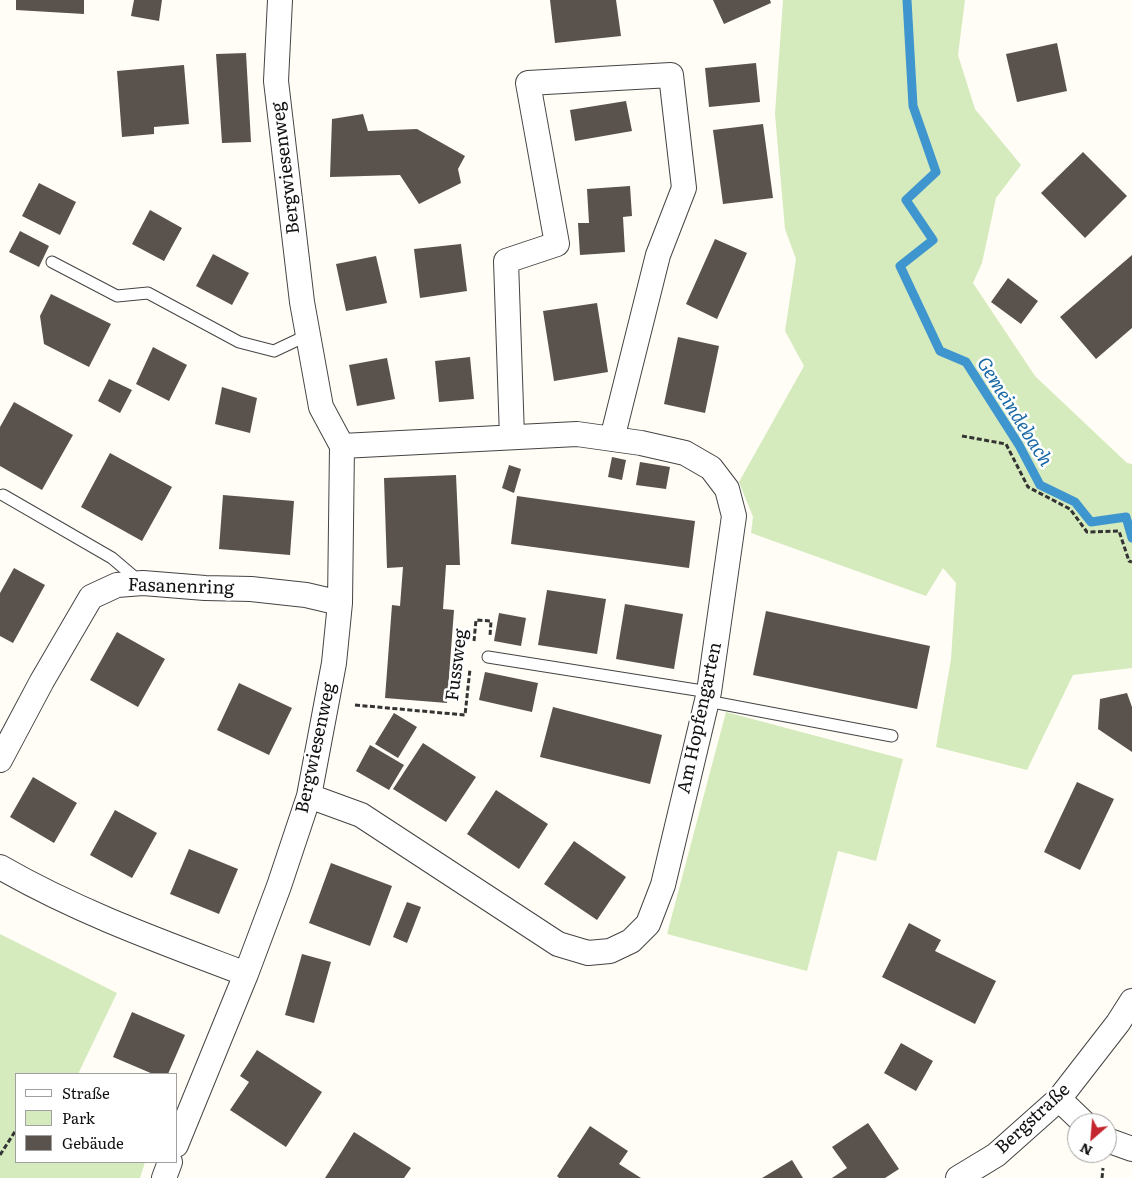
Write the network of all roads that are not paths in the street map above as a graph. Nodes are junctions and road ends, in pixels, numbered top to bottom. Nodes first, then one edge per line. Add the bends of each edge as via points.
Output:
1 (280, 0) edge
2 (52, 262) dead end
3 (308, 336) junction
4 (512, 437) junction
5 (612, 439) junction
6 (342, 446) junction
7 (3, 495) dead end
8 (143, 583) junction
9 (340, 603) junction
10 (488, 656) road end
11 (708, 697) junction
12 (892, 736) dead end
13 (0, 760) edge
14 (309, 796) junction
15 (0, 867) edge
16 (246, 974) junction
17 (1132, 1001) edge
18 (1059, 1099) junction
19 (1074, 1113) edge
20 (178, 1140) edge
21 (1117, 1144) edge
22 (1132, 1149) edge
23 (170, 1163) edge
24 (164, 1178) edge
25 (958, 1178) edge

1 - 3 street, Bergwiesenweg via 276,81
2 - 3 lane via 117,296 148,293 239,342 274,351
3 - 6 street, Bergwiesenweg via 321,407
4 - 5 street, Am Hopfengarten via 577,434
4 - 5 street via 506,261 557,244 528,83 671,75 684,188 658,255
4 - 6 street, Am Hopfengarten
5 - 11 street, Am Hopfengarten via 685,453 711,468 727,489 734,516
6 - 9 street, Bergwiesenweg
7 - 8 lane via 112,558
8 - 9 street, Fasanenring via 251,589 306,595
8 - 13 street, Fasanenring via 117,585 91,596
9 - 14 street, Bergwiesenweg via 334,663
10 - 11 lane
11 - 12 lane
11 - 14 street, Am Hopfengarten via 663,885 648,924 631,941 610,951 588,953 558,944 361,816
14 - 16 street, Bergwiesenweg
15 - 16 street via 34,887 132,931
16 - 20 street, Bergwiesenweg
17 - 18 street, Bergstraße
18 - 19 street
18 - 25 street, Bergstraße via 996,1155
21 - 22 street
23 - 24 street

